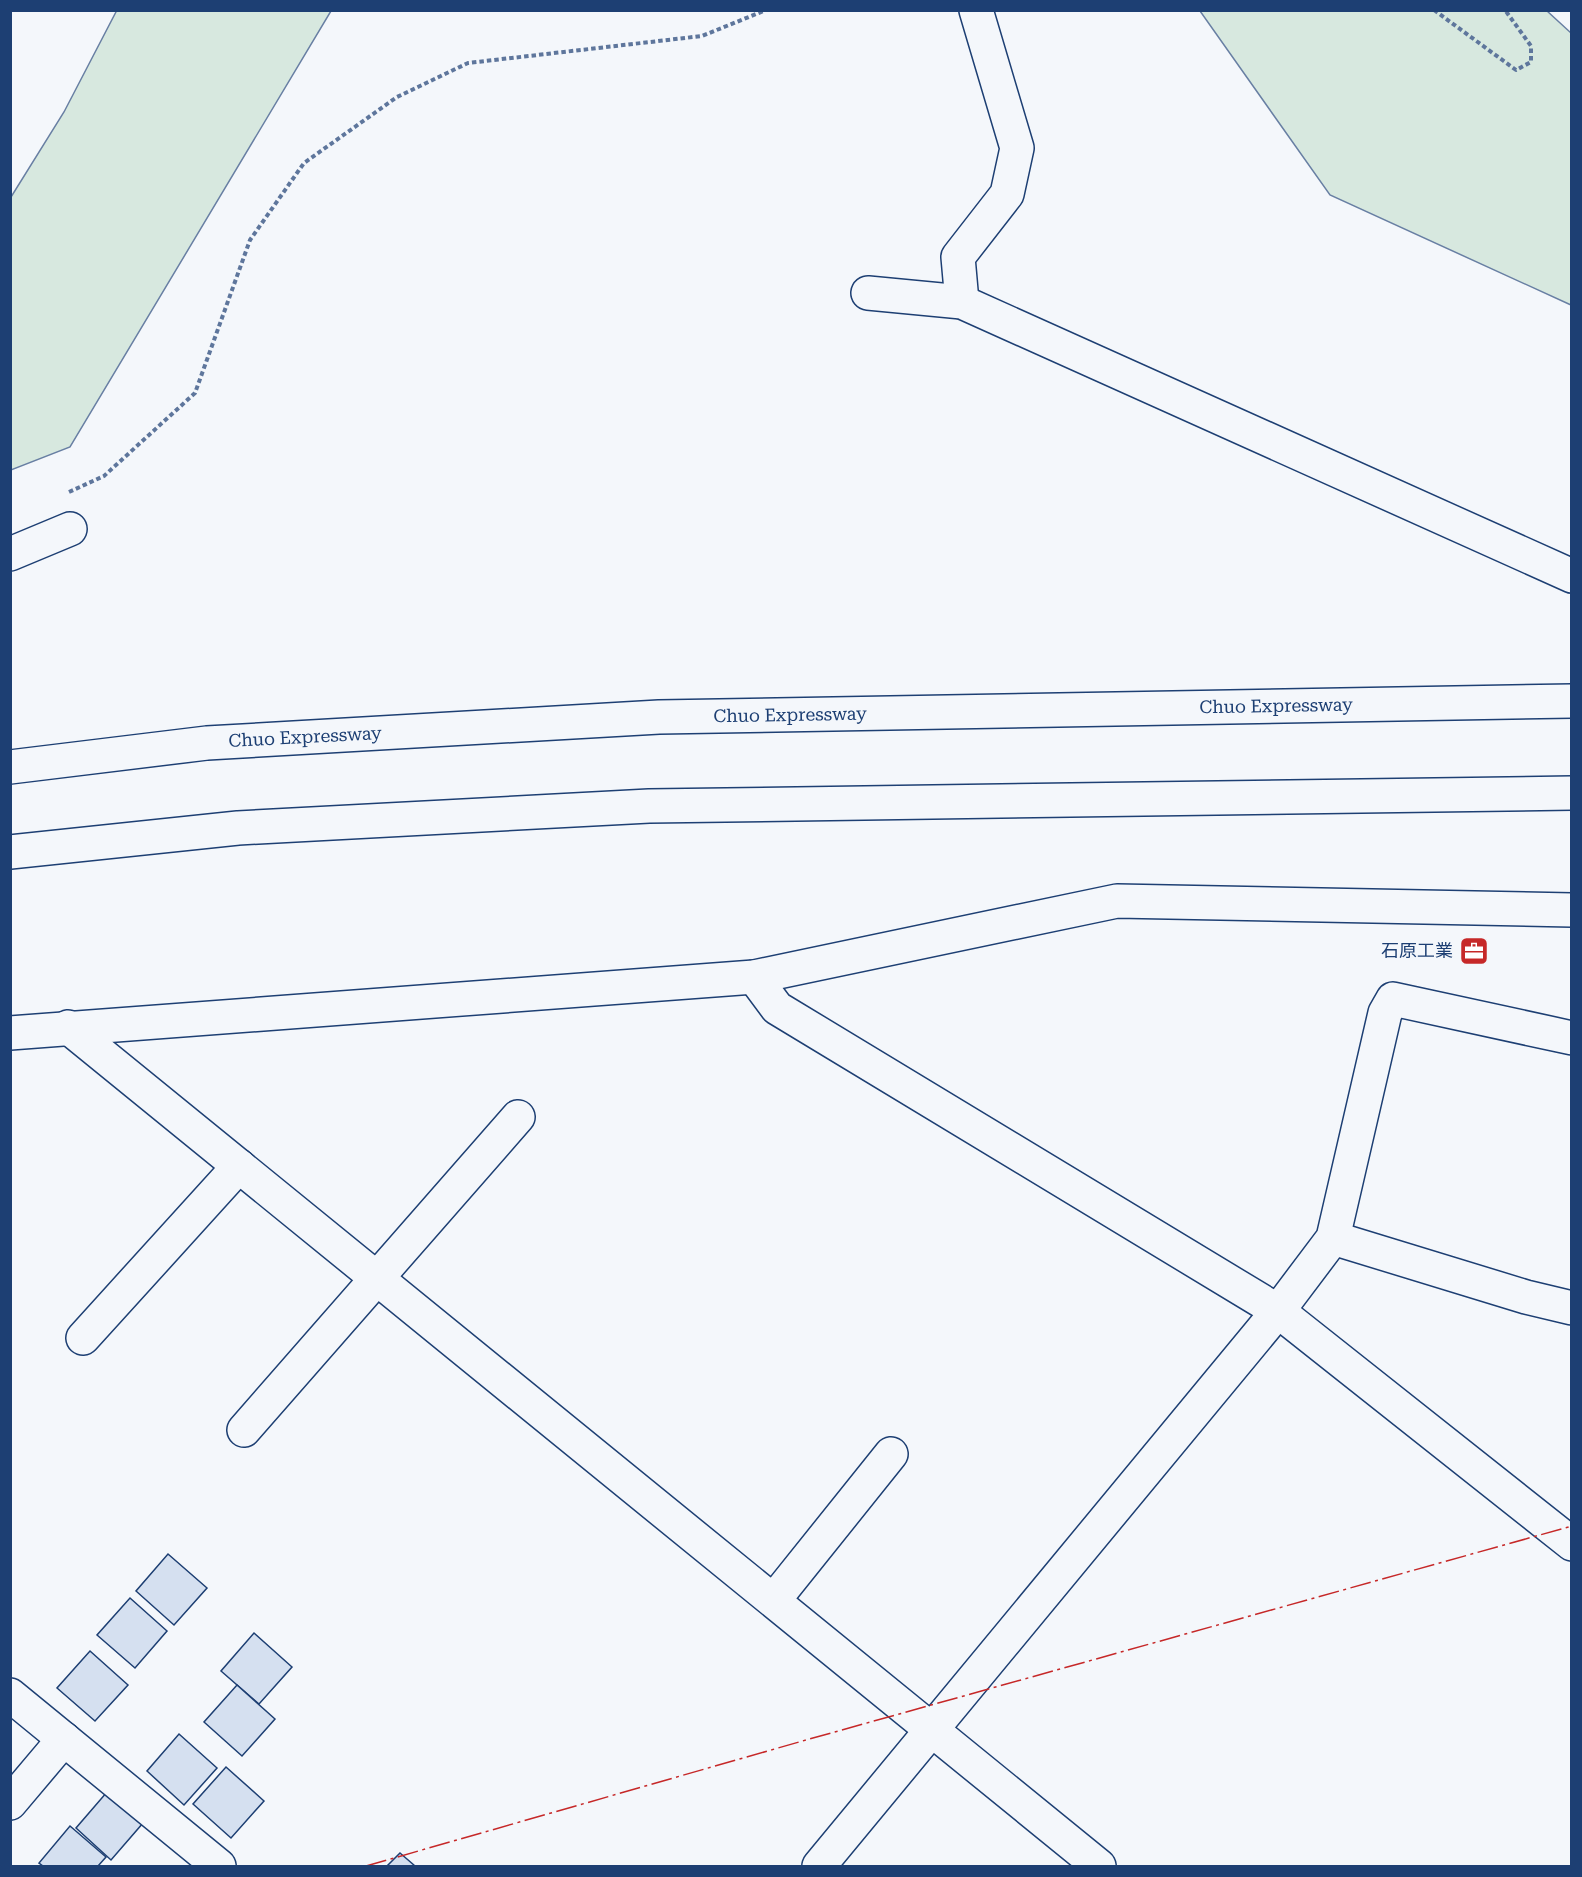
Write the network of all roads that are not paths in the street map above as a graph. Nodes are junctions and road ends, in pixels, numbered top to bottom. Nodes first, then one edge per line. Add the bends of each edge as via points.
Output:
1 (976, 10) edge
2 (868, 293) dead end
3 (962, 302) junction
4 (70, 529) dead end
5 (10, 554) edge
6 (1572, 576) edge
7 (1572, 702) edge
8 (10, 767) edge
9 (1572, 793) edge
10 (10, 852) edge
11 (1572, 910) edge
12 (753, 977) junction
13 (68, 1027) junction
14 (10, 1033) edge
15 (1572, 1038) edge
16 (518, 1117) dead end
17 (239, 1166) junction
18 (1333, 1238) junction
19 (377, 1278) junction
20 (1572, 1308) edge
21 (1278, 1311) junction
22 (83, 1338) dead end
23 (244, 1430) dead end
24 (891, 1454) dead end
25 (1572, 1544) edge
26 (774, 1600) junction
27 (10, 1695) edge
28 (932, 1729) junction
29 (64, 1739) junction
30 (10, 1803) edge
31 (219, 1866) edge
32 (819, 1866) edge
33 (1099, 1866) edge

1 - 3 main road via 1017,148 1007,194 958,256
2 - 3 main road
3 - 6 main road
4 - 5 main road
7 - 8 main road, Chuo Expressway via 659,717 207,743
9 - 10 main road via 649,806 238,828
11 - 12 main road via 1117,901
12 - 13 main road
12 - 21 main road via 777,1008
13 - 14 main road
13 - 17 main road
15 - 18 main road via 1394,999 1385,1013
16 - 19 main road
17 - 19 main road
17 - 22 main road
18 - 20 main road
18 - 21 main road
19 - 23 main road
19 - 26 main road
21 - 25 main road
21 - 28 main road
24 - 26 main road
26 - 28 main road
27 - 29 main road
28 - 32 main road
28 - 33 main road
29 - 30 main road
29 - 31 main road

